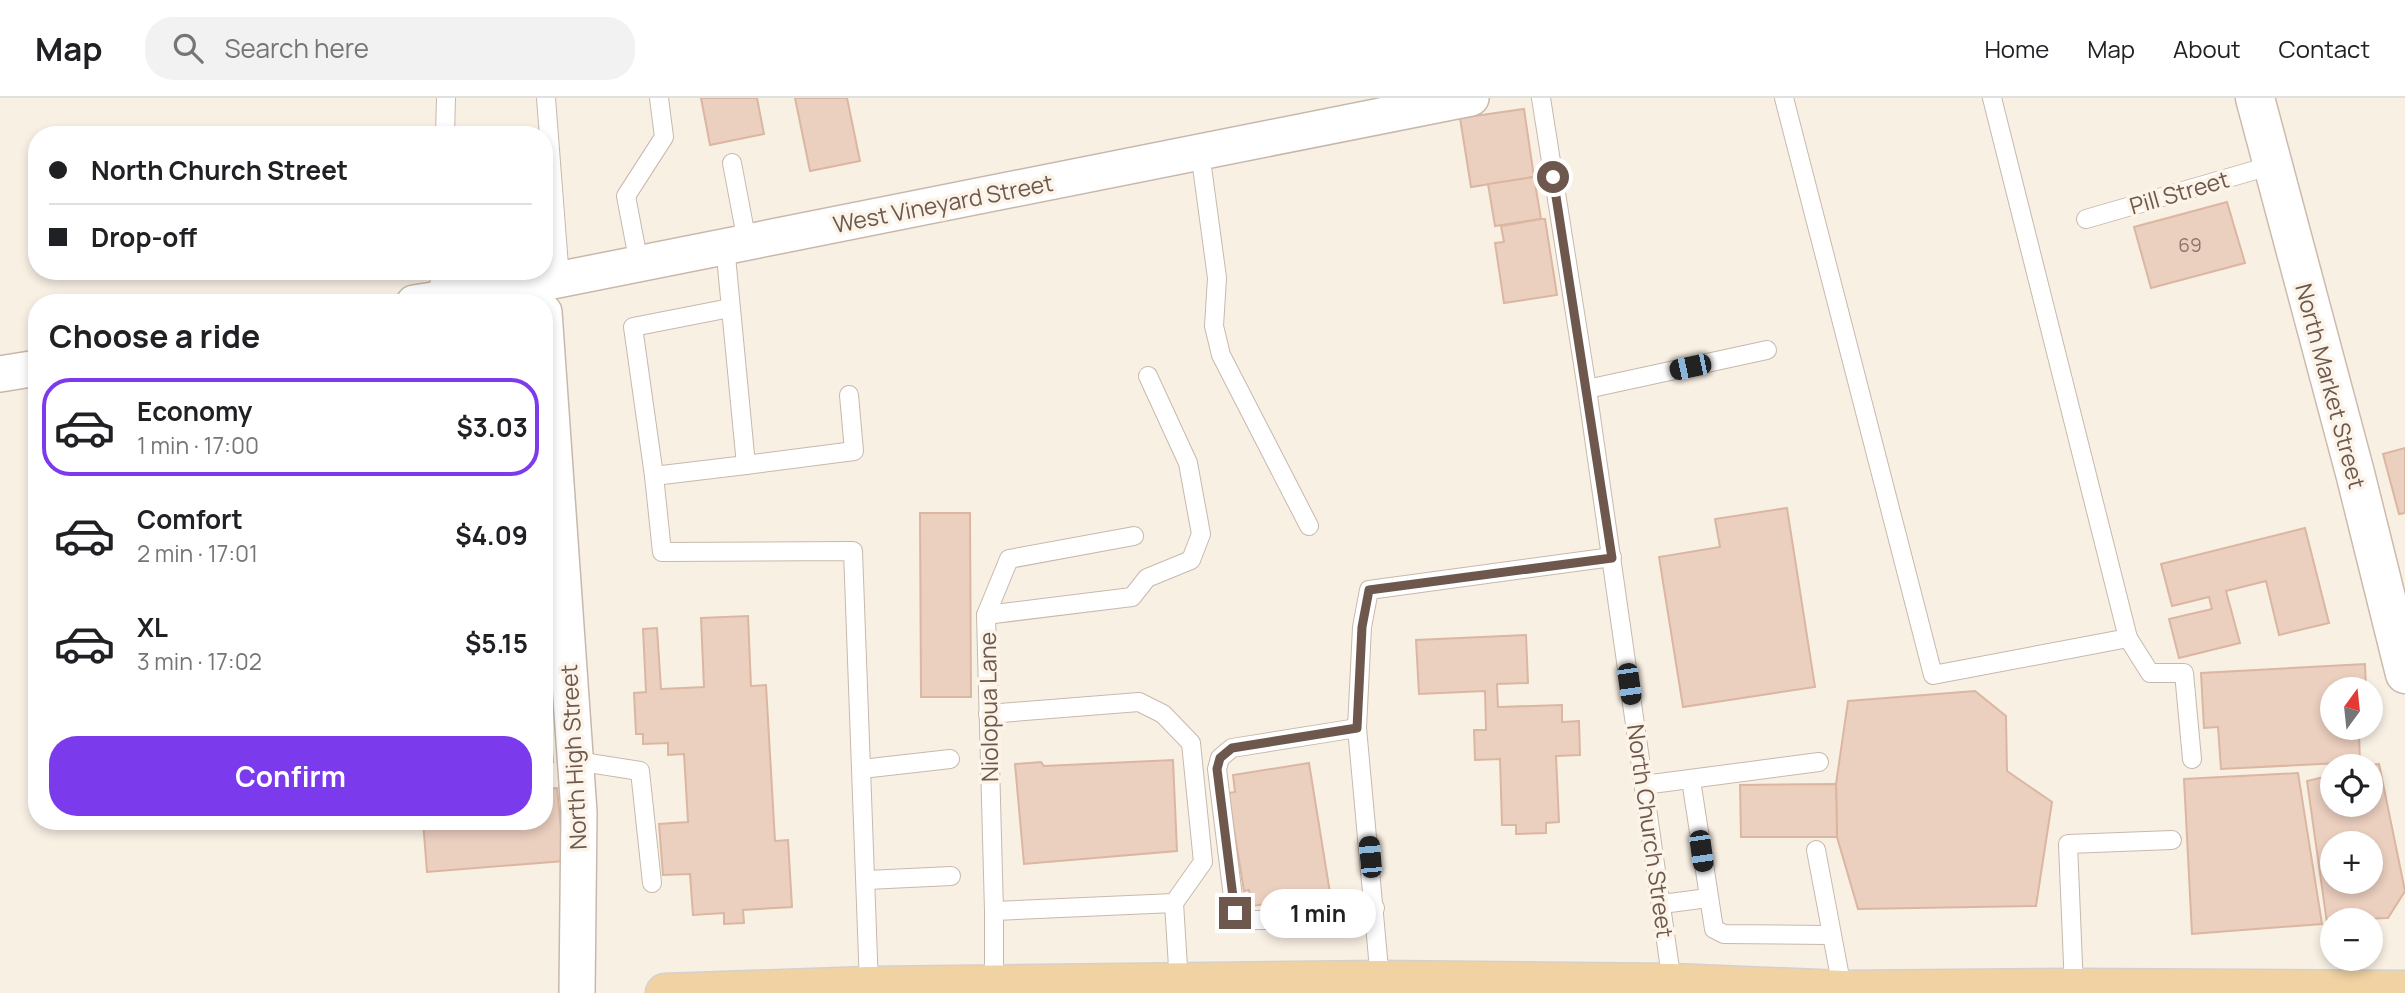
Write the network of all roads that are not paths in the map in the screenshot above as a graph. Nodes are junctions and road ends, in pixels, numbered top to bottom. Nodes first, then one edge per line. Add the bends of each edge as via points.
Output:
1 (446, 98) edge
2 (546, 98) edge
3 (659, 98) edge
4 (1471, 98) edge
5 (1541, 98) edge
6 (1784, 98) edge
7 (1992, 98) edge
8 (2255, 98) edge
9 (445, 126) edge
10 (546, 126) edge
11 (1200, 152) junction
12 (732, 163) dead end
13 (2273, 164) junction
14 (2086, 219) dead end
15 (736, 244) junction
16 (639, 264) junction
17 (431, 291) edge
18 (548, 294) edge
19 (730, 308) junction
20 (1767, 350) dead end
21 (28, 369) edge
22 (0, 374) edge
23 (1148, 376) dead end
24 (553, 377) edge
25 (1587, 389) junction
26 (849, 395) dead end
27 (746, 465) junction
28 (654, 476) junction
29 (1309, 526) dead end
30 (1134, 536) dead end
31 (1612, 558) junction
32 (986, 615) junction
33 (2128, 638) junction
34 (2405, 674) edge
35 (988, 714) junction
36 (1357, 728) junction
37 (950, 759) dead end
38 (2192, 760) dead end
39 (576, 761) junction
40 (1819, 762) dead end
41 (862, 769) junction
42 (1690, 780) junction
43 (1644, 785) junction
44 (2172, 840) dead end
45 (1816, 850) dead end
46 (951, 876) dead end
47 (867, 880) junction
48 (652, 883) dead end
49 (1708, 898) junction
50 (1174, 903) junction
51 (1662, 904) junction
52 (1375, 908) junction
53 (994, 911) junction
54 (1830, 935) junction
55 (1380, 980) junction
56 (1179, 983) junction
57 (869, 986) junction
58 (1672, 988) edge
59 (2074, 988) junction
60 (993, 990) edge
61 (1746, 990) edge
62 (2405, 990) edge
63 (2181, 991) edge
64 (1843, 992) edge
65 (577, 993) edge
66 (665, 993) edge

1 - 9 lane
2 - 10 lane
3 - 16 lane via 664,137 626,196
4 - 11 street, West Vineyard Street
5 - 25 lane, North Church Street
6 - 33 lane via 1933,675
7 - 33 lane
8 - 13 street, North Market Street
11 - 15 street, West Vineyard Street
11 - 29 lane via 1217,278 1214,326 1221,355
12 - 15 lane
13 - 14 lane, Pill Street
13 - 34 street, North Market Street
15 - 16 street, West Vineyard Street
15 - 19 lane
16 - 18 street, West Vineyard Street
17 - 18 street, West Vineyard Street
19 - 27 lane
19 - 28 lane via 633,327
20 - 25 lane
21 - 22 street
23 - 32 lane via 1188,463 1200,534 1191,560 1147,578 1132,597
24 - 39 street, North High Street
25 - 31 lane, North Church Street
26 - 27 lane via 853,451
27 - 28 lane
28 - 41 lane via 662,552 853,551
30 - 32 lane, Niolopua Lane via 1009,559
31 - 36 lane via 1369,590 1362,627
31 - 43 lane, North Church Street
32 - 35 lane, Niolopua Lane
33 - 38 lane via 2150,673 2184,673
35 - 50 lane via 1139,702 1163,714 1191,743 1203,862
35 - 53 lane, Niolopua Lane
36 - 52 lane
36 - 52 lane via 1232,748 1220,758 1217,769 1235,913 1247,920 1279,920
37 - 41 lane
39 - 48 lane via 640,771
39 - 65 street, North High Street
40 - 42 lane
41 - 47 lane
42 - 43 lane
42 - 49 lane
43 - 51 lane, North Church Street
44 - 59 lane via 2068,844
45 - 54 lane
46 - 47 lane
47 - 57 lane
49 - 51 lane
49 - 54 lane via 1714,929 1724,934
50 - 53 lane
50 - 56 lane
51 - 58 lane, North Church Street
52 - 55 lane
53 - 60 lane, Niolopua Lane
54 - 64 lane
55 - 56 main road
55 - 58 main road
56 - 60 main road
57 - 60 main road
57 - 66 main road
58 - 61 main road
59 - 63 main road
59 - 64 main road
61 - 64 main road
62 - 63 main road

